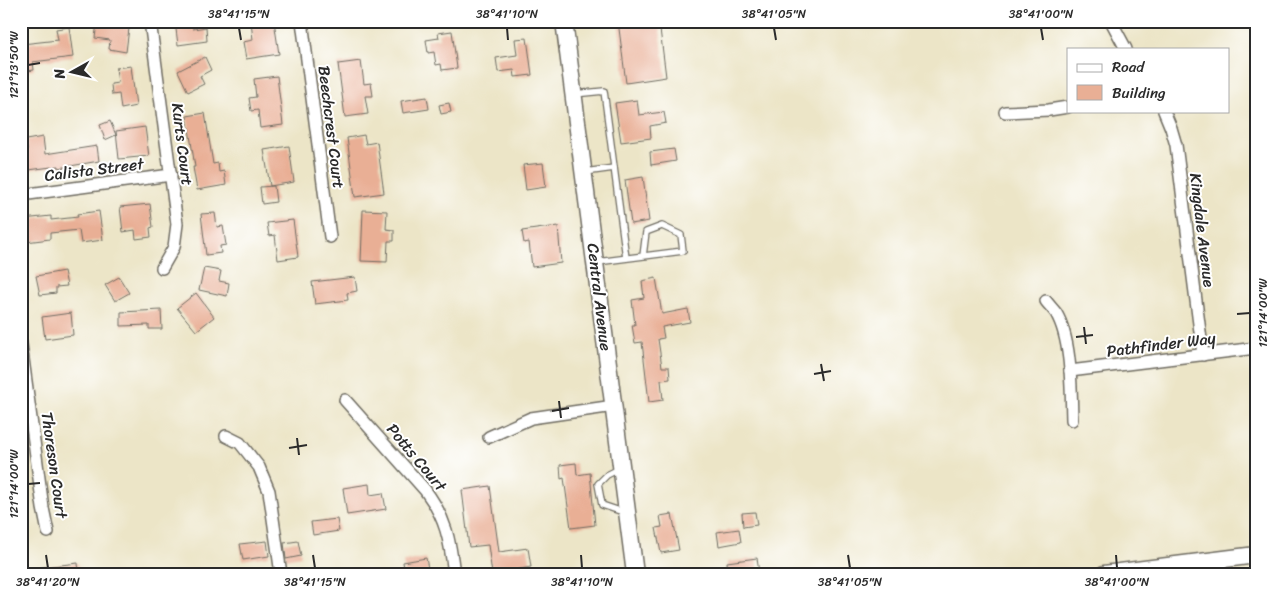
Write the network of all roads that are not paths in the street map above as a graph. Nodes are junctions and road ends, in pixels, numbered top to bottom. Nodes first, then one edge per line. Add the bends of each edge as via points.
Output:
1 (150, 21) edge
2 (302, 21) edge
3 (564, 21) edge
4 (1111, 21) edge
5 (1125, 48) edge
6 (573, 94) junction
7 (1067, 107) edge
8 (1005, 112) dead end
9 (1164, 112) edge
10 (614, 168) junction
11 (583, 172) junction
12 (170, 175) junction
13 (21, 195) edge
14 (330, 237) dead end
15 (643, 256) junction
16 (626, 258) junction
17 (595, 263) junction
18 (162, 268) dead end
19 (1046, 301) dead end
20 (21, 344) edge
21 (1256, 348) edge
22 (1203, 355) junction
23 (1070, 371) junction
24 (345, 400) dead end
25 (25, 406) edge
26 (614, 406) junction
27 (1072, 420) dead end
28 (226, 436) dead end
29 (488, 438) dead end
30 (622, 468) junction
31 (628, 513) junction
32 (48, 532) dead end
33 (1256, 555) edge
34 (281, 574) edge
35 (454, 574) edge
36 (635, 574) edge
37 (1104, 574) edge

1 - 12 street, Kurts Court
2 - 14 street, Beechcrest Court
3 - 6 street, Central Avenue
4 - 5 street
6 - 10 lane via 604,91
6 - 11 street, Central Avenue
7 - 8 street
9 - 22 street, Kingdale Avenue via 1176,145
10 - 11 lane
10 - 16 lane
11 - 17 street, Central Avenue
12 - 13 street, Calista Street
12 - 18 street, Kurts Court via 177,232 171,255
15 - 15 lane via 682,250 681,235 662,226 646,232
15 - 16 lane
16 - 17 lane
17 - 26 street, Central Avenue
19 - 23 street via 1063,329
20 - 25 street, Thoreson Court
21 - 22 street, Pathfinder Way
22 - 23 street, Pathfinder Way
23 - 27 street
24 - 35 street, Potts Court via 436,504 450,539
25 - 32 street, Thoreson Court
26 - 29 street via 531,418
26 - 30 street, Central Avenue
28 - 34 street via 240,443 259,467 269,491
30 - 31 street, Central Avenue
30 - 31 lane via 598,484 602,505
31 - 36 street, Central Avenue
33 - 37 street

